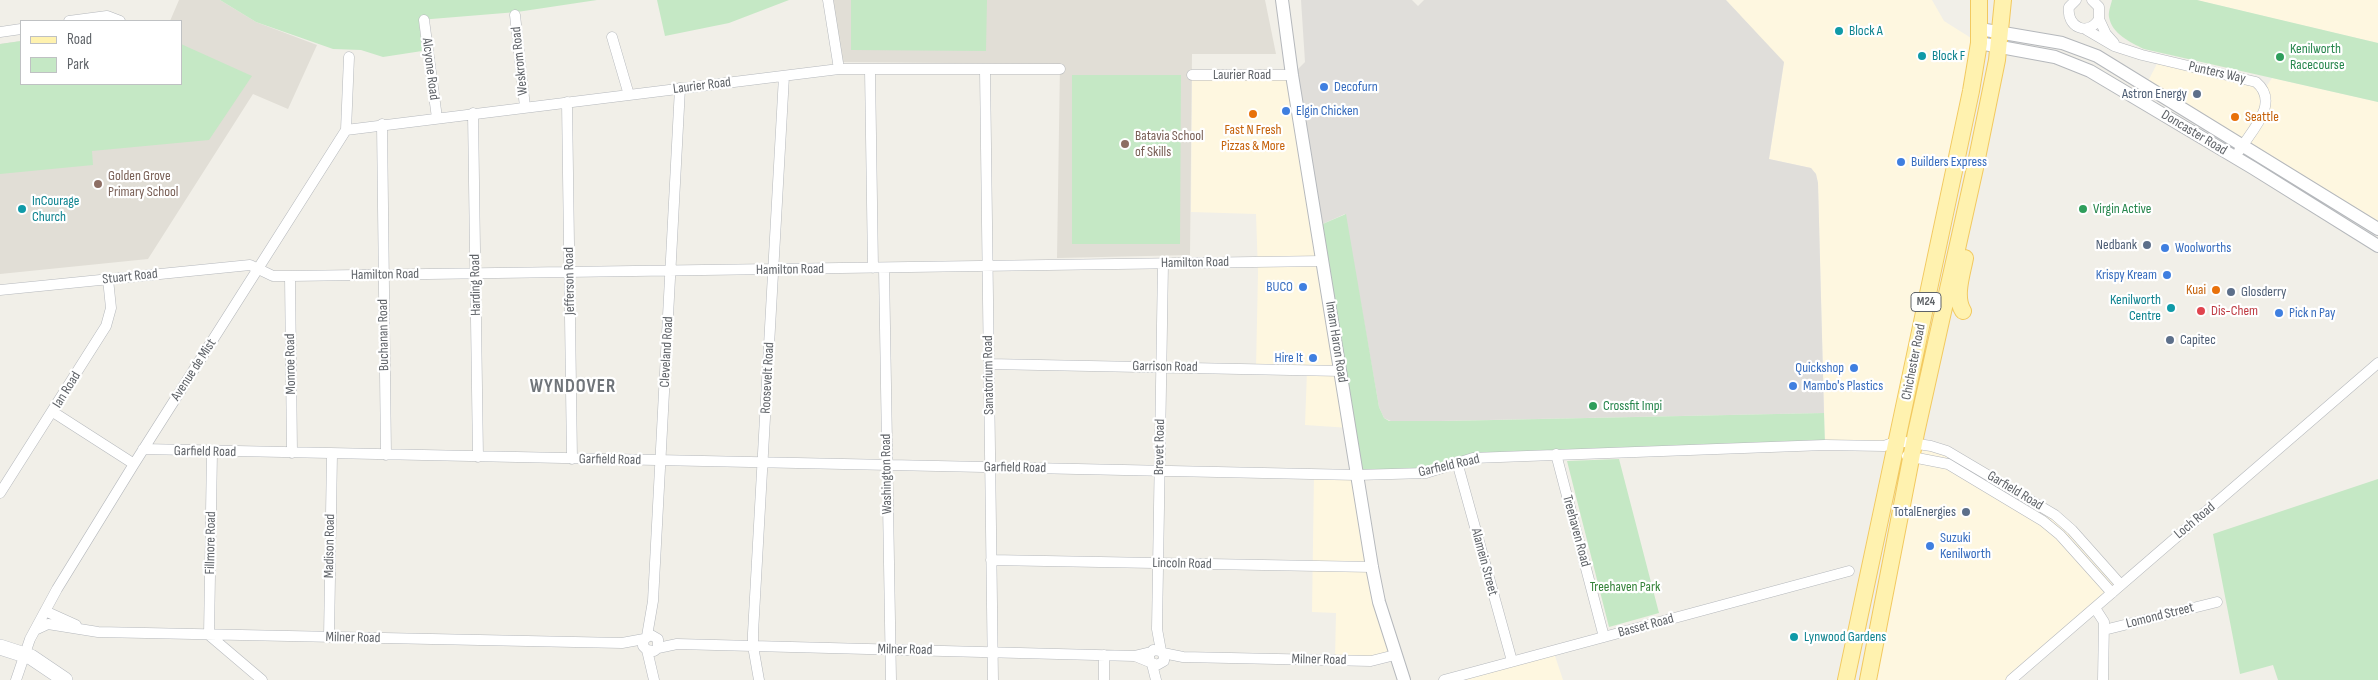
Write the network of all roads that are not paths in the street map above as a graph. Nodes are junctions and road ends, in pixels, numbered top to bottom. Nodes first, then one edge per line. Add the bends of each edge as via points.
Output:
1 (828, 0) edge
2 (1282, 0) edge
3 (1979, 0) edge
4 (2003, 0) edge
5 (2092, 0) edge
6 (2072, 2) edge
7 (515, 15) dead end
8 (2099, 19) junction
9 (77, 20) edge
10 (117, 20) edge
11 (424, 20) dead end
12 (20, 29) edge
13 (2085, 29) junction
14 (0, 32) edge
15 (1979, 36) junction
16 (612, 37) dead end
17 (2000, 39) junction
18 (2121, 48) junction
19 (349, 56) dead end
20 (839, 69) junction
21 (1060, 69) dead end
22 (870, 70) junction
23 (985, 70) junction
24 (1192, 75) dead end
25 (1292, 75) junction
26 (784, 76) junction
27 (680, 88) junction
28 (629, 95) junction
29 (567, 102) junction
30 (524, 108) junction
31 (473, 113) junction
32 (437, 118) junction
33 (382, 124) junction
34 (346, 130) junction
35 (2243, 145) junction
36 (2235, 158) junction
37 (1966, 210) junction
38 (2378, 229) edge
39 (2378, 246) edge
40 (1323, 261) junction
41 (1163, 264) junction
42 (988, 266) junction
43 (872, 268) junction
44 (884, 268) junction
45 (259, 269) junction
46 (774, 270) junction
47 (671, 271) junction
48 (570, 272) junction
49 (476, 274) junction
50 (384, 275) junction
51 (290, 276) junction
52 (108, 279) junction
53 (0, 290) edge
54 (1963, 310) dead end
55 (2378, 363) edge
56 (989, 364) junction
57 (1162, 367) junction
58 (1341, 371) junction
59 (53, 412) junction
60 (1892, 447) junction
61 (143, 449) junction
62 (1913, 450) junction
63 (212, 452) junction
64 (292, 453) junction
65 (332, 454) junction
66 (1556, 454) junction
67 (386, 455) junction
68 (478, 457) junction
69 (572, 459) junction
70 (661, 461) junction
71 (1457, 462) junction
72 (763, 463) junction
73 (134, 464) junction
74 (887, 466) junction
75 (990, 467) junction
76 (1159, 471) junction
77 (1358, 475) junction
78 (0, 493) edge
79 (991, 560) junction
80 (1158, 564) junction
81 (1372, 567) junction
82 (1849, 571) dead end
83 (2121, 585) junction
84 (2112, 593) junction
85 (2217, 602) dead end
86 (2096, 608) junction
87 (46, 610) junction
88 (35, 630) junction
89 (2104, 630) junction
90 (85, 631) junction
91 (209, 635) junction
92 (329, 637) junction
93 (1604, 637) junction
94 (651, 643) junction
95 (753, 646) junction
96 (0, 647) edge
97 (890, 650) junction
98 (992, 652) junction
99 (26, 655) junction
100 (1104, 655) junction
101 (1395, 655) junction
102 (1157, 657) junction
103 (1512, 662) junction
104 (654, 676) edge
105 (16, 680) edge
106 (65, 680) edge
107 (262, 680) edge
108 (759, 680) edge
109 (891, 680) edge
110 (992, 680) edge
111 (1104, 680) edge
112 (1157, 680) edge
113 (1404, 680) edge
114 (1444, 680) edge
115 (1846, 680) edge
116 (1868, 680) edge
117 (2011, 680) edge
118 (2103, 680) edge

1 - 20 street
2 - 25 street, Imam Haron Road
3 - 15 main road, M24
4 - 17 main road, M24
5 - 8 street, Punters Way via 2099,7
6 - 13 street, Punters Way via 2070,20 2073,25
7 - 30 street, Weskrom Road
8 - 13 street via 2091,28
8 - 18 street, Punters Way via 2106,34
9 - 10 street via 107,16
11 - 32 street, Alcyone Road
12 - 14 street
13 - 18 street, Punters Way
15 - 17 street, Doncaster Road
15 - 60 main road, Chichester Road / M24
16 - 28 street
17 - 35 street, Doncaster Road via 2062,43 2097,56
17 - 36 street, Doncaster Road via 2090,71
17 - 37 main road, Chichester Road / M24
18 - 35 street, Punters Way via 2256,82 2266,95 2266,108
19 - 34 street, Avenue de Mist
20 - 22 street, Laurier Road
20 - 26 street, Laurier Road
21 - 23 street, Laurier Road
22 - 23 street, Laurier Road
22 - 43 street
23 - 42 street, Sanatorium Road
24 - 25 street, Laurier Road
25 - 40 street, Imam Haron Road
26 - 27 street, Laurier Road
26 - 46 street, Roosevelt Road
27 - 28 street, Laurier Road
27 - 47 street, Cleveland Road
28 - 29 street, Laurier Road
29 - 30 street, Laurier Road
29 - 48 street, Jefferson Road
30 - 31 street, Laurier Road
31 - 32 street, Laurier Road
31 - 49 street, Harding Road
32 - 33 street, Laurier Road
33 - 34 street, Laurier Road
33 - 50 street, Buchanan Road
34 - 45 street, Avenue de Mist
35 - 36 street, Punters Way
35 - 38 street, Doncaster Road
36 - 39 street, Doncaster Road
37 - 54 main road via 1970,222 1959,299
37 - 62 main road, Chichester Road / M24
40 - 41 street, Hamilton Road
40 - 58 street, Imam Haron Road
41 - 42 street, Hamilton Road
41 - 57 street, Brevet Road
42 - 44 street, Hamilton Road
42 - 56 street, Sanatorium Road
43 - 44 street, Hamilton Road
43 - 46 street, Hamilton Road
44 - 74 street, Washington Road
45 - 51 street, Hamilton Road via 273,276
45 - 52 street, Stuart Road via 250,265
45 - 61 street, Avenue de Mist
46 - 47 street, Hamilton Road
46 - 72 street, Roosevelt Road
47 - 48 street, Hamilton Road
47 - 70 street, Cleveland Road
48 - 49 street, Hamilton Road
48 - 69 street, Jefferson Road
49 - 50 street, Hamilton Road
49 - 68 street, Harding Road
50 - 51 street, Hamilton Road
50 - 67 street, Buchanan Road
51 - 64 street, Monroe Road
52 - 53 street, Stuart Road
52 - 59 street, Ian Road via 111,308 106,326
55 - 83 street, Loch Road
56 - 57 street, Garrison Road
56 - 75 street, Sanatorium Road
57 - 58 street, Garrison Road
57 - 76 street, Brevet Road
58 - 77 street, Imam Haron Road
59 - 73 street
59 - 78 street, Ian Road
60 - 62 street, Garfield Road
60 - 66 street, Garfield Road via 1825,445
60 - 115 main road, Chichester Road / M24
61 - 63 street, Garfield Road
61 - 73 street, Avenue de Mist
62 - 83 street, Garfield Road via 1948,450 2055,515
62 - 84 street, Garfield Road via 1948,464 2052,528
62 - 116 main road, Chichester Road / M24
63 - 64 street, Garfield Road
63 - 91 street, Fillmore Road
64 - 65 street, Garfield Road
65 - 67 street, Garfield Road
65 - 92 street, Madison Road
66 - 71 street, Garfield Road via 1473,458
66 - 93 street, Treehaven Road
67 - 68 street, Garfield Road
68 - 69 street, Garfield Road
69 - 70 street, Garfield Road
70 - 72 street, Garfield Road
70 - 94 street, Cleveland Road
71 - 77 street, Garfield Road via 1426,473
71 - 103 street, Alamein Street
72 - 74 street, Garfield Road
72 - 95 street, Roosevelt Road
73 - 87 street, Avenue de Mist
74 - 75 street, Garfield Road
74 - 97 street, Washington Road
75 - 76 street, Garfield Road
75 - 79 street, Sanatorium Road
76 - 77 street, Garfield Road
76 - 80 street, Brevet Road
77 - 81 street, Imam Haron Road
79 - 80 street, Lincoln Road
79 - 98 street, Sanatorium Road
80 - 81 street, Lincoln Road
80 - 102 street, Brevet Road
81 - 101 street, Imam Haron Road
82 - 93 street, Basset Road
83 - 84 street, Loch Road
84 - 86 street, Loch Road
85 - 89 street, Lomond Street
86 - 89 street via 2103,618
86 - 117 street, Loch Road
87 - 88 street, Avenue de Mist
87 - 90 street, Milner Road
88 - 90 street, Milner Road via 48,624
88 - 99 street, Avenue de Mist
89 - 118 street
90 - 91 street, Milner Road
91 - 92 street, Milner Road
91 - 107 street
92 - 94 street, Milner Road
93 - 103 street, Basset Road
94 - 95 street, Milner Road
94 - 104 street, Cleveland Road
95 - 97 street, Milner Road
95 - 108 street, Roosevelt Road
96 - 99 main road
97 - 98 street, Milner Road
97 - 109 street, Washington Road
98 - 100 street, Milner Road
98 - 110 street, Sanatorium Road
99 - 105 street, Avenue de Mist
99 - 106 main road
100 - 102 street, Milner Road
100 - 111 street
101 - 102 street, Milner Road via 1371,661
101 - 113 street, Imam Haron Road
102 - 112 street, Brevet Road
103 - 114 street, Basset Road

